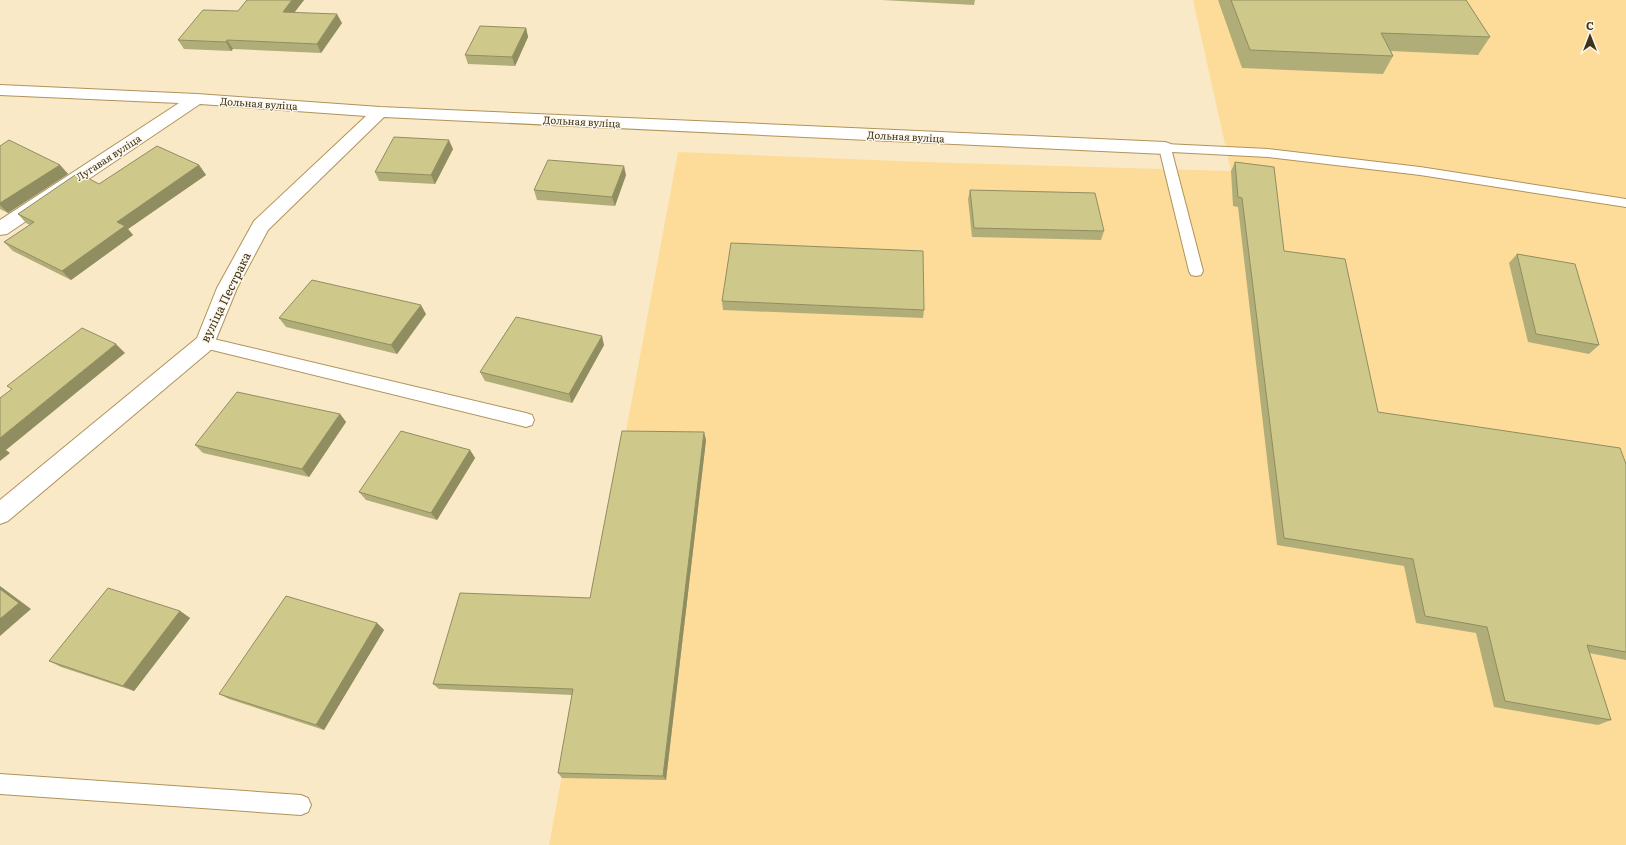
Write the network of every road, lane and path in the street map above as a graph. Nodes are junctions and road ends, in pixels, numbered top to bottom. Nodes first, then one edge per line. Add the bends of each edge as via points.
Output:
1 (0, 90) edge
2 (197, 99) junction
3 (380, 112) junction
4 (1165, 148) junction
5 (1626, 203) edge
6 (0, 229) edge
7 (1196, 271) dead end
8 (205, 343) junction
9 (526, 420) dead end
10 (0, 514) edge
11 (0, 784) edge
12 (301, 805) dead end

1 - 2 street, Дольная вуліца
2 - 3 street, Дольная вуліца
2 - 6 street, Лугавая вуліца
3 - 4 street, Дольная вуліца
3 - 8 street, вуліца Пестрака via 261,226 227,288
4 - 5 lane via 1268,153 1397,168
4 - 7 lane
8 - 9 lane
8 - 10 street, вуліца Пестрака
11 - 12 lane

